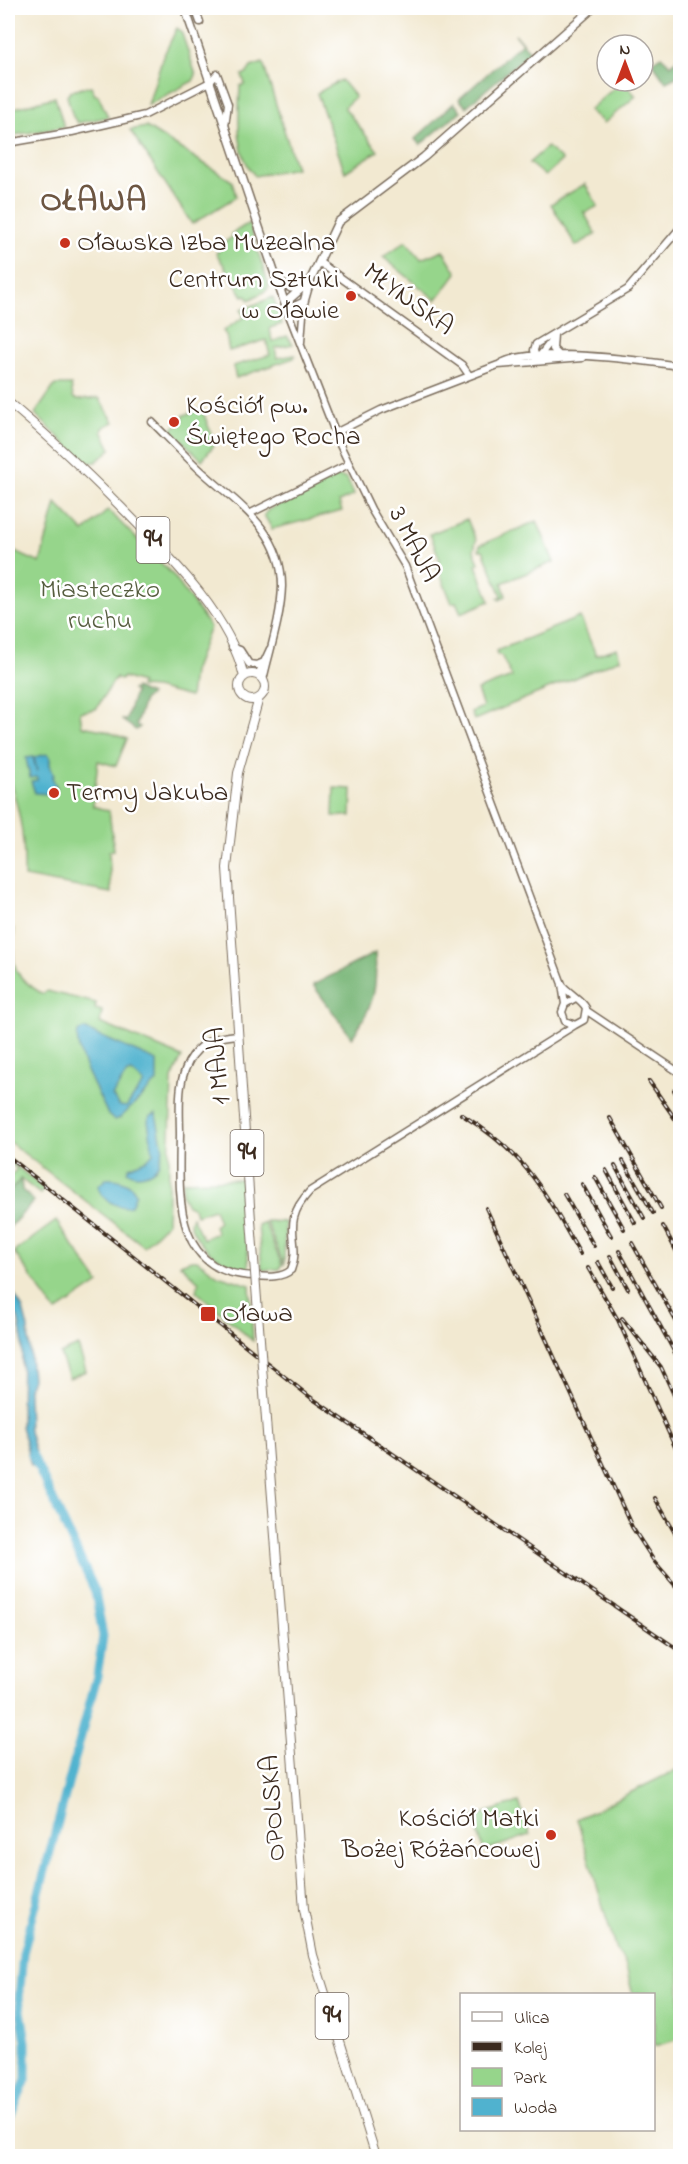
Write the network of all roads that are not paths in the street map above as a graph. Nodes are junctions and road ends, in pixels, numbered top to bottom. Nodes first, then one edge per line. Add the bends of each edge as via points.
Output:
1 (185, 8) edge
2 (195, 8) edge
3 (593, 8) edge
4 (200, 22) dead end
5 (210, 82) junction
6 (225, 127) junction
7 (8, 143) edge
8 (681, 228) edge
9 (319, 262) junction
10 (278, 281) junction
11 (310, 281) junction
12 (302, 287) junction
13 (304, 302) junction
14 (286, 307) junction
15 (554, 336) junction
16 (301, 348) junction
17 (561, 356) junction
18 (537, 358) junction
19 (582, 358) junction
20 (681, 366) edge
21 (469, 375) junction
22 (8, 402) edge
23 (152, 422) dead end
24 (335, 434) junction
25 (349, 464) junction
26 (251, 513) junction
27 (271, 645) junction
28 (234, 651) junction
29 (264, 662) junction
30 (254, 676) junction
31 (259, 698) junction
32 (250, 700) junction
33 (252, 721) junction
34 (562, 984) junction
35 (574, 999) junction
36 (565, 1004) junction
37 (587, 1011) junction
38 (584, 1020) junction
39 (565, 1021) junction
40 (605, 1021) junction
41 (574, 1025) junction
42 (237, 1035) junction
43 (558, 1035) junction
44 (681, 1073) edge
45 (268, 1446) joint
46 (376, 2157) edge

1 - 5 main road, 3 MAJA
2 - 4 street
3 - 9 main road via 424,157 338,222
5 - 6 main road, 3 MAJA
5 - 6 street, 3 MAJA via 217,74 228,104
5 - 7 street via 145,115
6 - 10 main road, 3 MAJA
8 - 15 street via 628,289
9 - 11 main road
9 - 21 street, MŁYŃSKA via 462,365
10 - 12 main road via 291,288
10 - 14 main road, 3 MAJA
11 - 12 main road
11 - 13 main road
12 - 14 main road
13 - 14 main road
13 - 16 street
14 - 16 street, 3 MAJA
15 - 17 street via 554,351
15 - 18 street
15 - 18 street via 536,344
16 - 24 street, 3 MAJA
17 - 18 street
17 - 19 street
18 - 19 street
18 - 21 street
19 - 20 street
21 - 24 street via 381,410
22 - 28 main road, 94 via 45,433 166,553 204,598
23 - 26 street
24 - 25 street, 3 MAJA
25 - 26 street
25 - 34 street, 3 MAJA via 405,566
26 - 27 street via 275,551 282,579
27 - 29 street
27 - 30 street
28 - 29 street via 240,650 249,664
28 - 30 main road, 94
29 - 30 street
30 - 31 main road, 94 via 265,689
30 - 32 main road, 94 via 239,689
31 - 32 main road
31 - 33 main road, 1 MAJA / 94
32 - 33 main road, 1 MAJA / 94
33 - 42 main road, 1 MAJA / 94 via 235,790 227,868
34 - 35 street, 3 MAJA
34 - 36 street, 3 MAJA
35 - 36 street
35 - 37 street via 584,1003
36 - 39 street
37 - 38 street
37 - 40 street
38 - 40 street
38 - 41 street
39 - 41 street
39 - 43 street
40 - 44 street
41 - 43 street
42 - 43 street via 210,1040 192,1057 182,1077 178,1195 182,1216 196,1247 230,1272 251,1276 283,1275 291,1270 294,1218 310,1191
42 - 45 main road, 1 MAJA / 94, bridge
45 - 46 main road, OPOLSKA / 94 via 304,1909 313,1955

